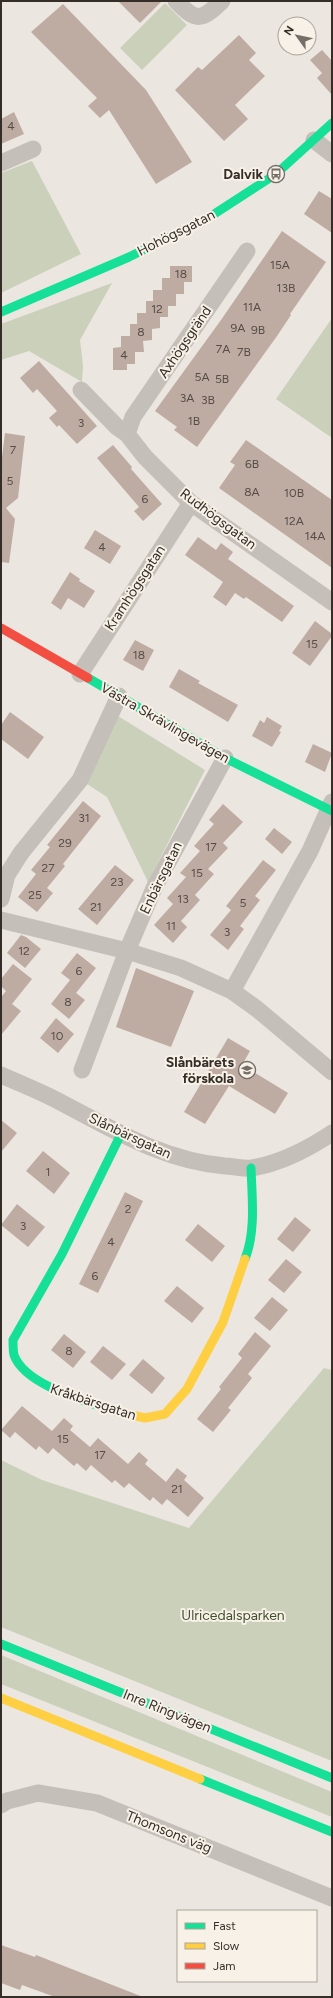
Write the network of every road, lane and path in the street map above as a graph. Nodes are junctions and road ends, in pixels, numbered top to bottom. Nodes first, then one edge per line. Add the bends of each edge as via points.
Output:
1 (176, 1) edge
2 (222, 1) edge
3 (332, 123) edge
4 (314, 140) junction
5 (33, 149) dead end
6 (332, 154) edge
7 (1, 163) edge
8 (247, 251) dead end
9 (1, 312) edge
10 (81, 390) dead end
11 (127, 434) junction
12 (191, 503) junction
13 (332, 602) edge
14 (1, 628) edge
15 (80, 674) junction
16 (119, 696) junction
17 (224, 758) junction
18 (331, 807) edge
19 (1, 900) edge
20 (1, 920) edge
21 (127, 950) junction
22 (232, 990) junction
23 (82, 1070) dead end
24 (332, 1072) edge
25 (1, 1075) edge
26 (332, 1133) edge
27 (121, 1134) junction
28 (251, 1168) junction
29 (1, 1644) edge
30 (1, 1698) edge
31 (332, 1778) edge
32 (1, 1805) edge
33 (332, 1832) edge
34 (332, 1898) edge

1 - 2 street via 191,14 201,17 207,16
3 - 4 main road, Hohögsgatan
4 - 6 street
4 - 9 main road, Hohögsgatan via 276,174 208,218 129,257
5 - 7 street
8 - 11 street, Axhögsgränd via 134,417
10 - 11 street, Rudhögsgatan
11 - 12 street, Rudhögsgatan via 145,457
12 - 13 street, Rudhögsgatan
12 - 15 street, Kramhögsgatan
14 - 15 main road, Västra Skrävlingevägen
15 - 16 main road, Västra Skrävlingevägen
16 - 17 main road, Västra Skrävlingevägen
16 - 19 street via 80,780 21,852 7,875
17 - 18 main road, Västra Skrävlingevägen
17 - 21 street, Enbärsgatan via 155,886
18 - 22 street via 310,851
20 - 21 street
21 - 22 street via 181,968
21 - 23 street, Enbärsgatan
22 - 24 street
25 - 27 street, Slånbärsgatan
26 - 28 street, Slånbärsgatan via 314,1145 281,1160
27 - 28 street, Slånbärsgatan via 157,1151 188,1161
27 - 28 main road, Kråkbärsgatan via 62,1254 13,1340 14,1355 21,1367 45,1386 120,1413 145,1418 165,1414 187,1389 223,1322 248,1252 253,1212
29 - 31 main road, Inre Ringvägen
30 - 33 main road
32 - 34 street, Thomsons väg via 38,1793 97,1803

